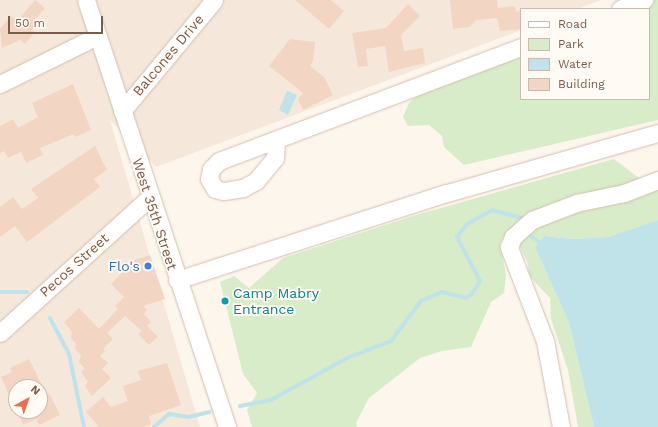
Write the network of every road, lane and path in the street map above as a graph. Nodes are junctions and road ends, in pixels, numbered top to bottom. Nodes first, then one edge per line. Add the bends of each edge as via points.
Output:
1 (86, 0) edge
2 (214, 0) edge
3 (644, 0) edge
4 (623, 8) edge
5 (97, 36) junction
6 (520, 47) edge
7 (0, 84) edge
8 (122, 111) junction
9 (658, 133) edge
10 (276, 140) dead end
11 (658, 180) edge
12 (149, 198) junction
13 (177, 280) junction
14 (0, 333) edge
15 (227, 427) edge
16 (561, 427) edge

1 - 5 street, West 35th Street
2 - 8 street, Balcones Drive
3 - 4 street
5 - 7 street
5 - 8 street, West 35th Street
6 - 10 street
8 - 12 street, West 35th Street
9 - 13 street via 447,193
11 - 16 street via 624,193 576,203 532,220 513,237 509,247 545,341
12 - 13 street, West 35th Street
12 - 14 street, Pecos Street
13 - 15 street, West 35th Street

